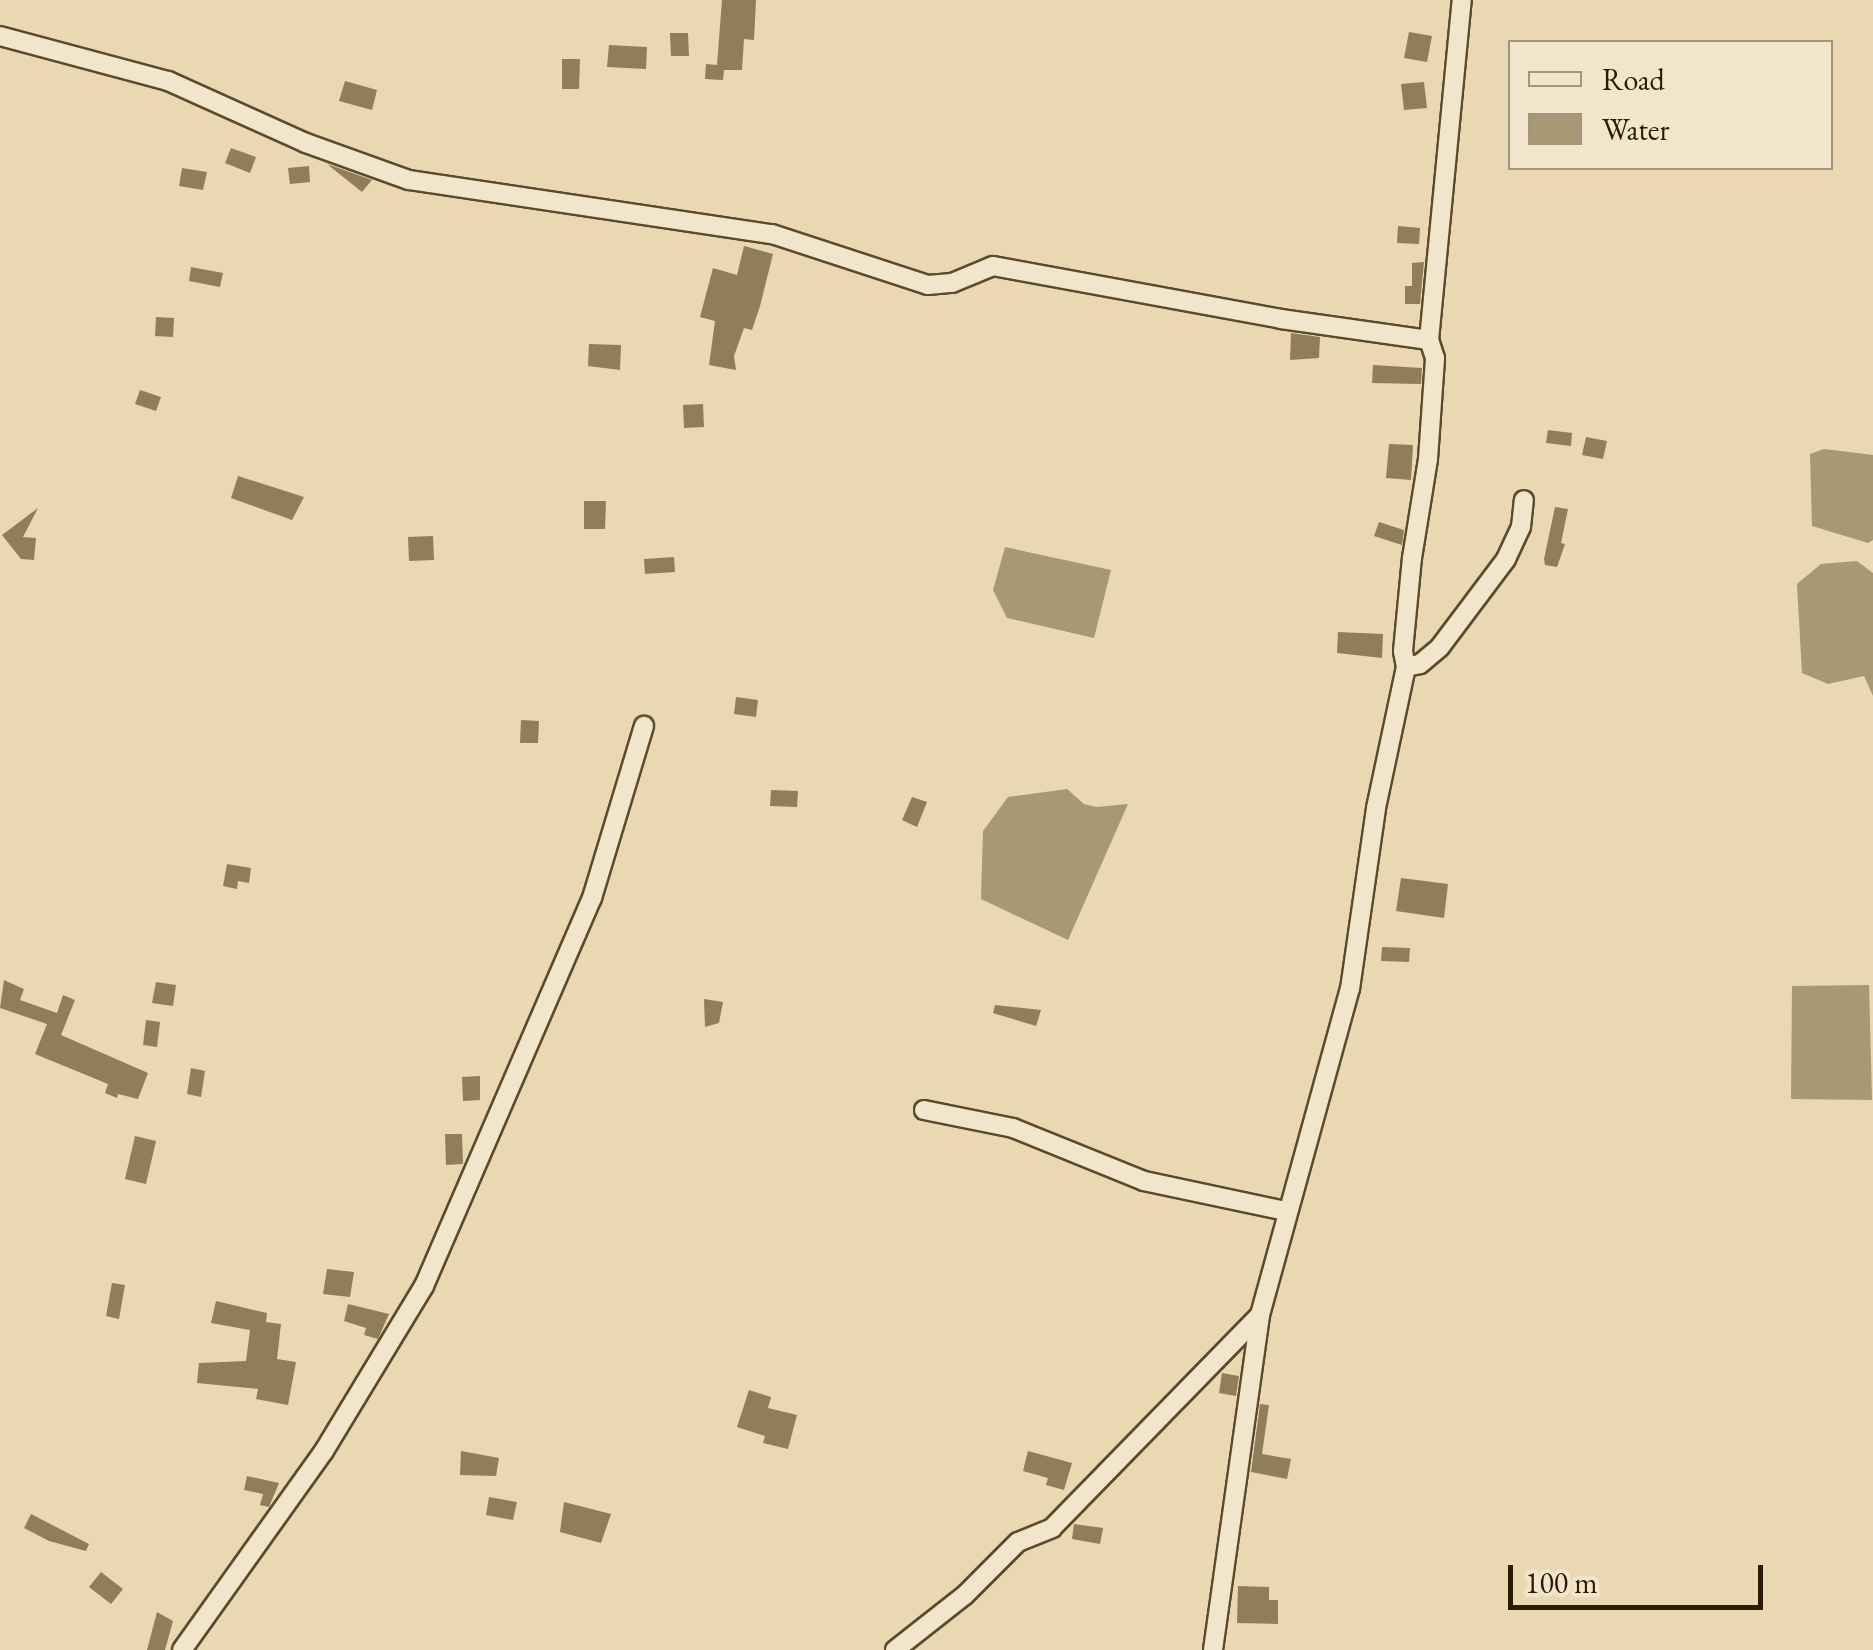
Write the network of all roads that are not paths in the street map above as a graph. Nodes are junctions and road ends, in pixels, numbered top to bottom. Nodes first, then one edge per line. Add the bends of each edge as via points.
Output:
1 (1462, 0) edge
2 (0, 36) edge
3 (1429, 340) junction
4 (1524, 500) dead end
5 (1406, 668) junction
6 (644, 726) dead end
7 (924, 1110) dead end
8 (1285, 1211) junction
9 (1260, 1316) junction
10 (182, 1650) edge
11 (894, 1650) edge
12 (1213, 1650) edge

1 - 3 street
2 - 3 street via 168,81 409,180 772,234 928,284 952,283 993,266
3 - 5 street via 1435,358
4 - 5 street via 1506,560 1440,646
5 - 8 street via 1376,808 1350,989
6 - 10 street via 592,898 424,1286 324,1451
7 - 8 street via 1013,1128 1144,1181
8 - 9 street
9 - 11 street via 1052,1528 1018,1542 965,1595
9 - 12 street

